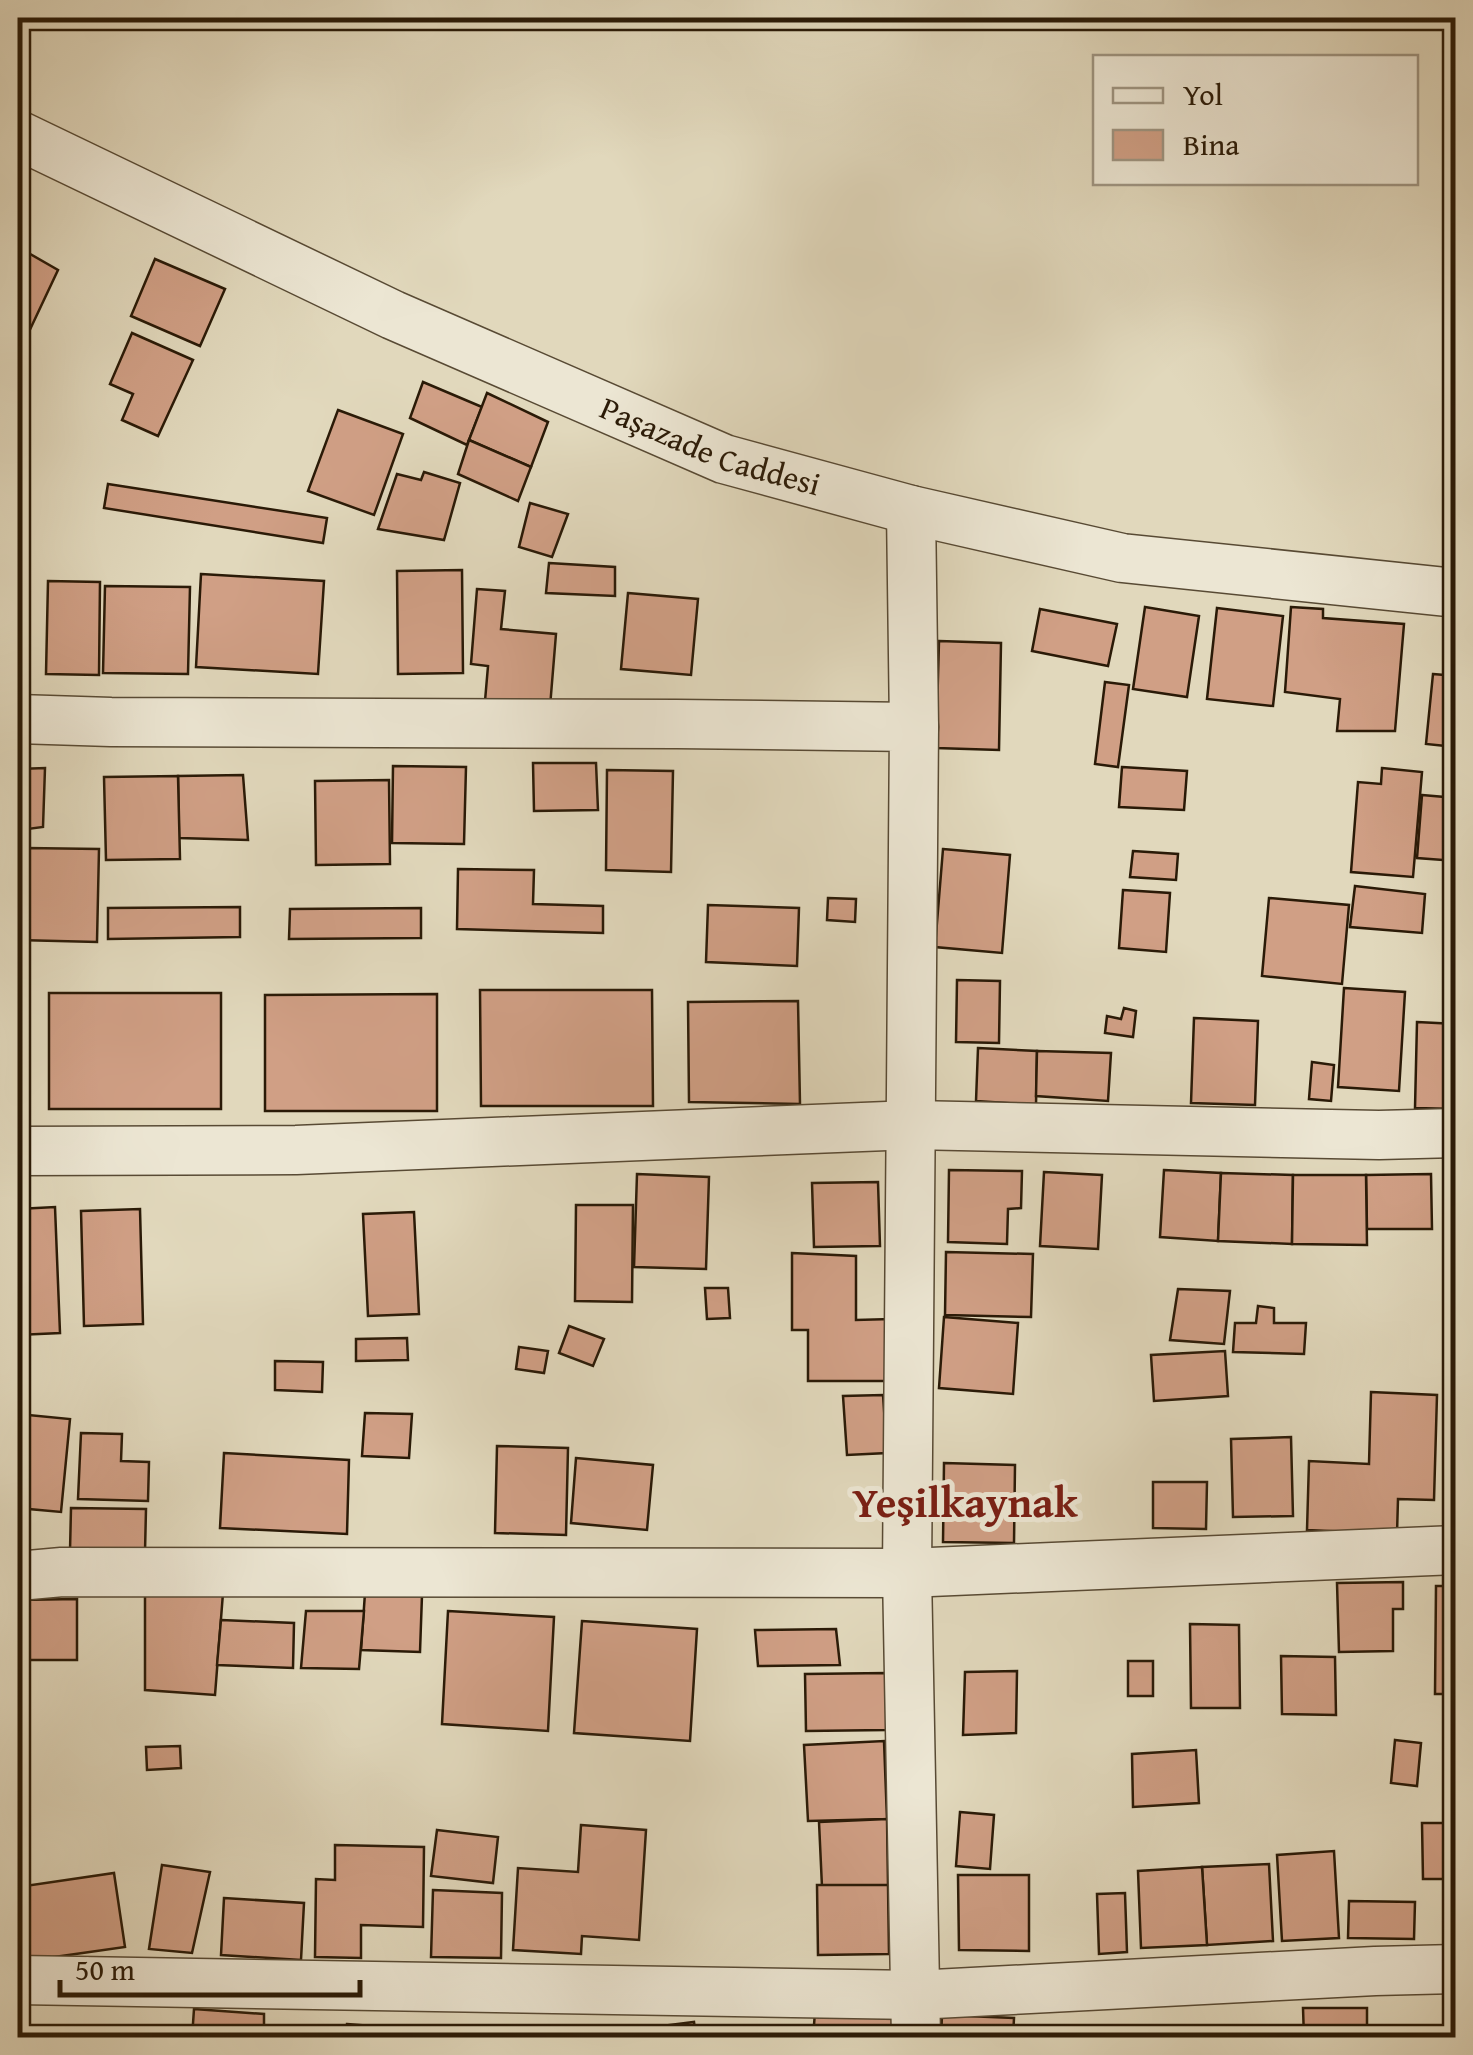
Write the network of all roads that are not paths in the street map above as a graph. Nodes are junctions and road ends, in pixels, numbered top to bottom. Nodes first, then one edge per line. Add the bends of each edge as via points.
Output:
1 (18, 135) edge
2 (911, 510) junction
3 (1456, 594) edge
4 (18, 719) edge
5 (914, 727) junction
6 (912, 1125) junction
7 (1456, 1133) edge
8 (18, 1151) edge
9 (1456, 1550) edge
10 (907, 1573) junction
11 (18, 1576) edge
12 (1456, 1970) edge
13 (18, 1980) edge
14 (916, 2016) edge

1 - 2 street, Paşazade Caddesi via 393,314 724,460
2 - 3 street, Paşazade Caddesi via 1122,558
2 - 5 street
4 - 5 street
5 - 6 street
6 - 7 street
6 - 8 street via 296,1150
6 - 10 street
9 - 10 street
10 - 11 street
10 - 14 street
12 - 14 street via 1374,1971
13 - 14 street

